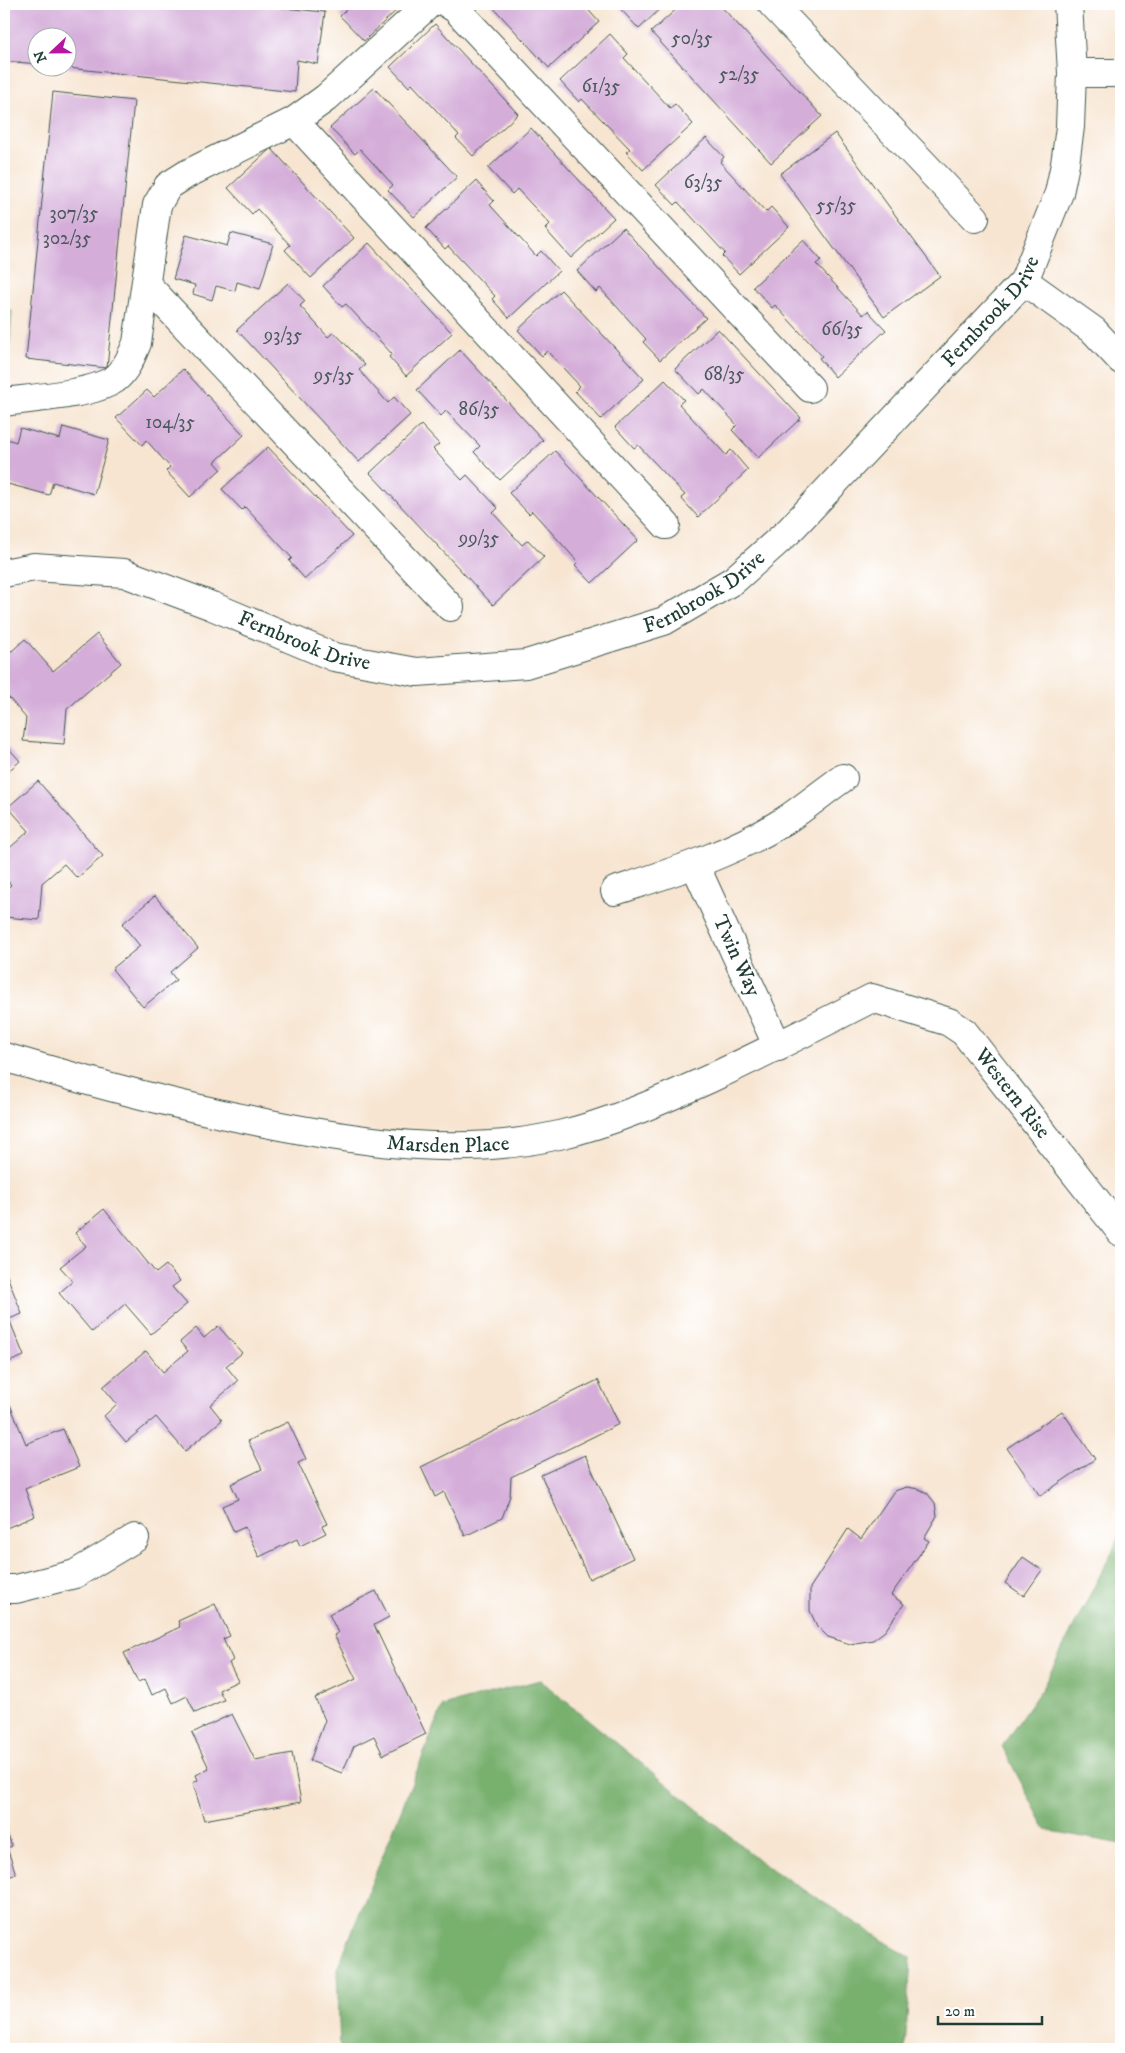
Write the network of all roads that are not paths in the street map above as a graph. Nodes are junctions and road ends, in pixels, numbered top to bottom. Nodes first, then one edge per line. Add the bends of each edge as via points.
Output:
1 (429, 4) edge
2 (448, 4) edge
3 (772, 4) edge
4 (1068, 4) edge
5 (1072, 73) junction
6 (1121, 73) edge
7 (294, 120) junction
8 (975, 218) dead end
9 (1024, 281) junction
10 (147, 285) junction
11 (1121, 360) edge
12 (810, 388) dead end
13 (4, 402) edge
14 (666, 525) dead end
15 (4, 573) edge
16 (450, 606) dead end
17 (843, 778) dead end
18 (695, 865) junction
19 (614, 892) dead end
20 (872, 998) joint
21 (778, 1047) junction
22 (4, 1057) edge
23 (1121, 1232) edge
24 (135, 1538) dead end
25 (4, 1589) edge

1 - 7 street via 326,98
2 - 12 street
3 - 8 street
4 - 5 street, Fernbrook Drive
5 - 6 street
5 - 9 street, Fernbrook Drive via 1070,127 1059,193
7 - 10 street via 168,186 157,205
7 - 14 street
9 - 11 street via 1094,331
9 - 15 street, Fernbrook Drive via 789,531 734,580 664,622 526,664 417,672 334,657 124,573 34,567
10 - 13 street via 137,343 129,361 115,379 87,390
10 - 16 street
17 - 18 street via 785,820
18 - 19 street
18 - 21 street, Twin Way
20 - 21 street, Marsden Place
20 - 23 street, Western Rise via 949,1022 964,1032
21 - 22 street, Marsden Place via 604,1123 514,1144 460,1148 408,1145 285,1127 191,1108
24 - 25 street via 75,1574

